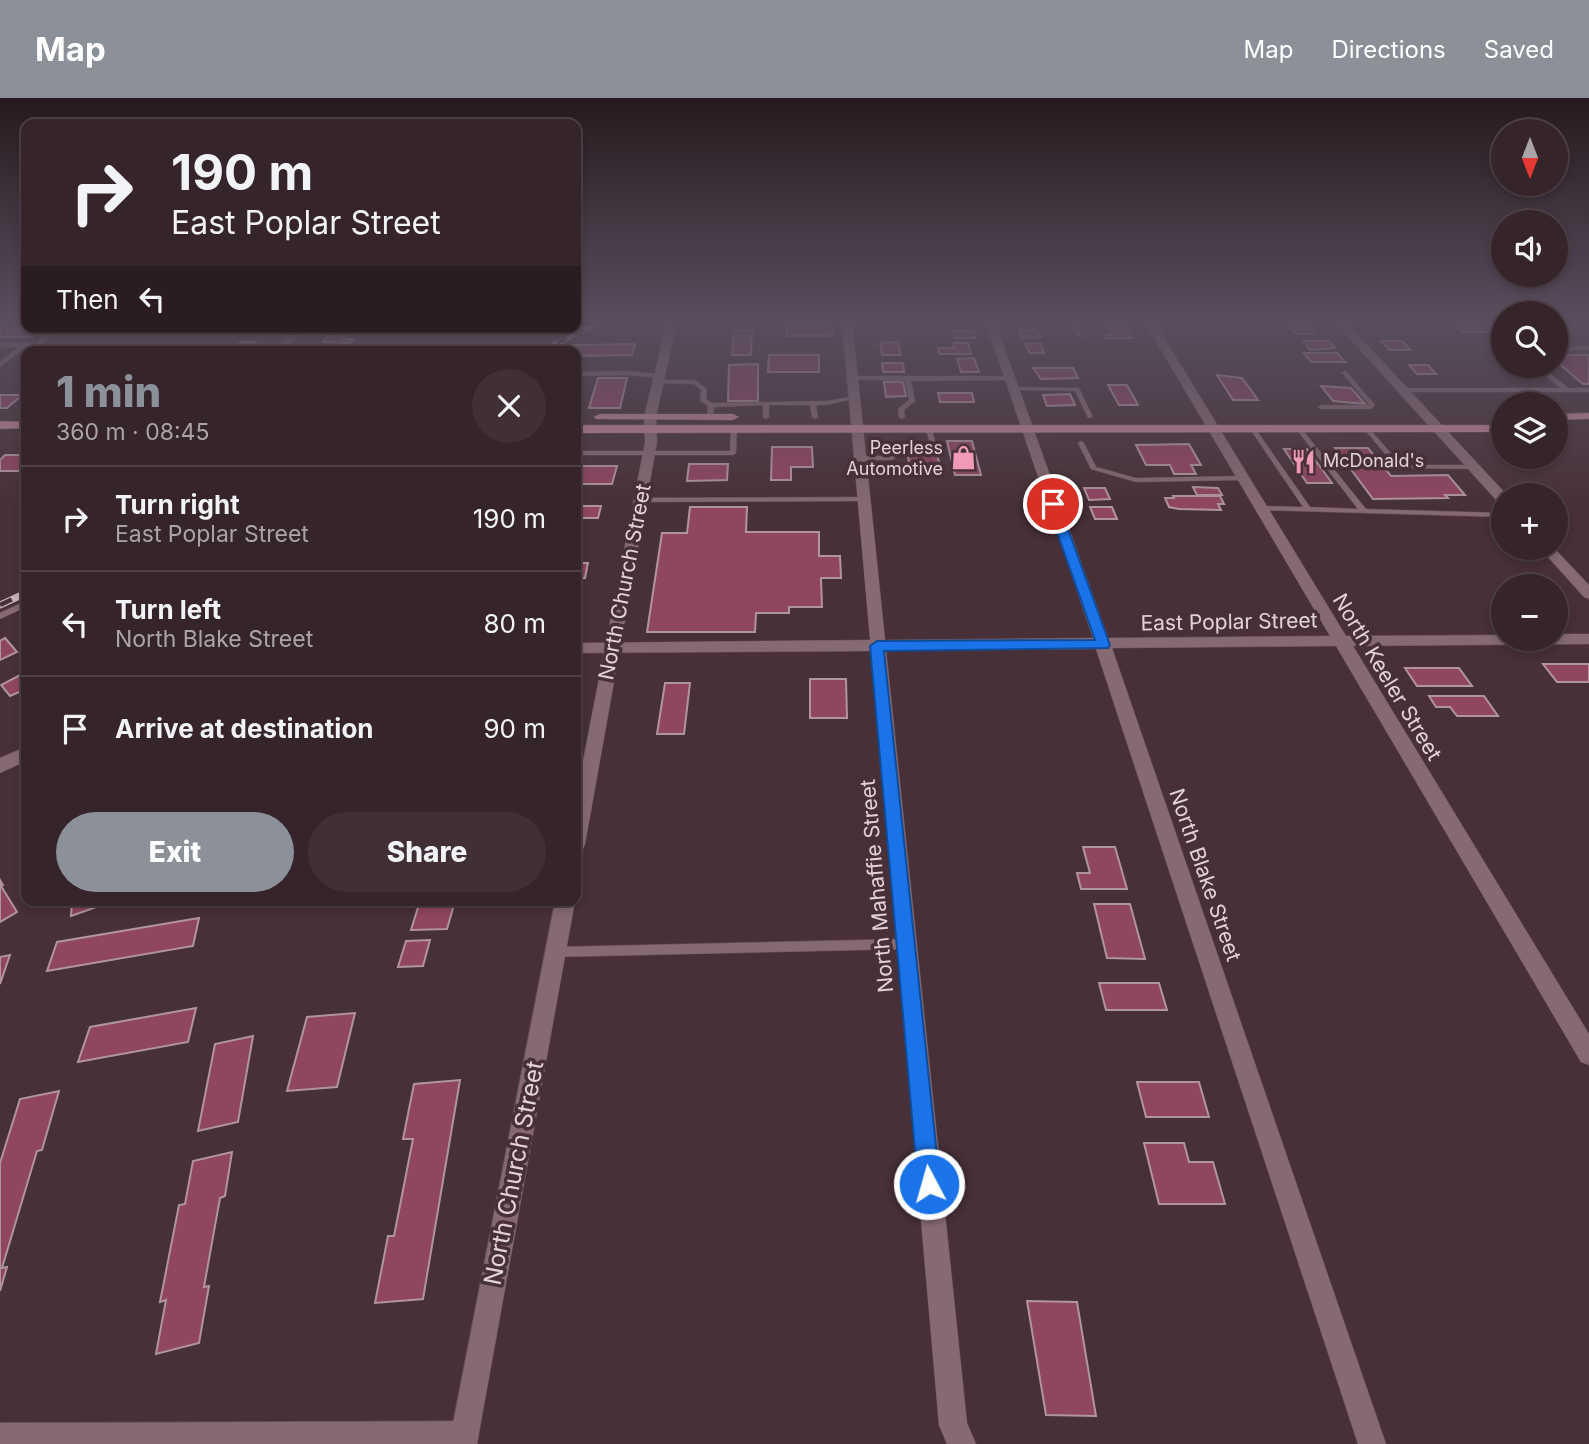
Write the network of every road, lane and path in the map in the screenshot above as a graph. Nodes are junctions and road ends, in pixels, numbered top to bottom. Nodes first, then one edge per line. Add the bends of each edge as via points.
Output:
1 (658, 384) edge
2 (698, 384) edge
3 (853, 384) edge
4 (909, 384) edge
5 (1007, 384) edge
6 (1011, 384) junction
7 (1187, 384) edge
8 (1354, 384) edge
9 (1397, 384) edge
10 (1559, 384) edge
11 (1403, 390) junction
12 (1566, 390) junction
13 (1589, 390) edge
14 (766, 403) junction
15 (813, 403) junction
16 (1321, 408) dead end
17 (710, 411) junction
18 (856, 414) junction
19 (1589, 416) edge
20 (581, 417) edge
21 (766, 417) junction
22 (815, 417) junction
23 (902, 417) junction
24 (1090, 417) junction
25 (1491, 417) edge
26 (1568, 417) edge
27 (1430, 418) junction
28 (1024, 422) junction
29 (650, 423) junction
30 (1210, 423) junction
31 (0, 425) edge
32 (21, 425) edge
33 (929, 428) junction
34 (581, 429) edge
35 (734, 429) junction
36 (1253, 429) junction
37 (1299, 429) junction
38 (1367, 429) junction
39 (1440, 429) junction
40 (1491, 429) edge
41 (1568, 429) edge
42 (1589, 429) edge
43 (1081, 443) dead end
44 (581, 453) edge
45 (649, 453) junction
46 (860, 458) junction
47 (1474, 467) junction
48 (1244, 478) junction
49 (1491, 486) edge
50 (864, 499) junction
51 (641, 500) junction
52 (1261, 508) junction
53 (1308, 509) junction
54 (1364, 511) junction
55 (1491, 515) edge
56 (1558, 560) edge
57 (1589, 594) edge
58 (21, 606) edge
59 (0, 616) edge
60 (1589, 639) edge
61 (1341, 641) junction
62 (1103, 645) junction
63 (877, 646) junction
64 (581, 648) edge
65 (612, 648) junction
66 (21, 755) edge
67 (0, 766) edge
68 (581, 817) edge
69 (564, 906) edge
70 (905, 944) junction
71 (555, 953) junction
72 (1589, 1054) edge
73 (0, 1437) edge
74 (464, 1439) edge
75 (962, 1444) edge
76 (1372, 1444) edge

1 - 29 street, North Church Street
2 - 17 lane via 704,388 703,401
3 - 18 street, North Mahaffie Street
4 - 23 lane via 912,401 901,409
5 - 6 lane
6 - 24 lane via 1077,389
6 - 28 street, North Blake Street
7 - 30 street, North Keeler Street
8 - 16 lane via 1372,405
9 - 11 street
10 - 12 lane
11 - 12 lane
11 - 27 street
12 - 13 lane
14 - 15 lane
14 - 17 lane
14 - 21 lane
15 - 18 lane
15 - 22 lane
17 - 21 main road
17 - 29 main road
18 - 22 main road
18 - 23 main road
18 - 33 main road
18 - 35 main road
18 - 46 street, North Mahaffie Street
19 - 26 main road
20 - 29 main road
21 - 22 main road
23 - 28 main road
24 - 28 main road
24 - 30 main road
25 - 27 main road
27 - 30 main road
27 - 39 street
28 - 30 main road
28 - 33 main road
28 - 62 street, North Blake Street
29 - 34 main road
29 - 35 main road
29 - 45 street, North Church Street
30 - 36 main road
30 - 48 street, North Keeler Street
31 - 32 main road
33 - 46 lane via 932,442 925,447 899,448 892,458
35 - 45 lane via 733,453
36 - 37 main road
36 - 53 lane
37 - 38 main road
37 - 54 lane
38 - 39 main road
38 - 47 lane via 1399,467
39 - 40 main road
39 - 47 street
41 - 42 main road
43 - 48 lane via 1093,468 1136,480
44 - 45 lane
45 - 51 street, North Church Street
46 - 50 street, North Mahaffie Street
47 - 49 street
48 - 52 street, North Keeler Street
50 - 51 lane
50 - 63 street, North Mahaffie Street
51 - 65 street, North Church Street
52 - 53 lane
52 - 61 street, North Keeler Street
53 - 54 lane
54 - 55 lane
56 - 57 street
58 - 59 lane
60 - 61 street, East Poplar Street
61 - 62 street, East Poplar Street
61 - 72 street, North Keeler Street
62 - 63 street, East Poplar Street
62 - 76 street, North Blake Street
63 - 65 street, East Poplar Street
63 - 70 street, North Mahaffie Street
64 - 65 street, East Poplar Street
65 - 68 street, North Church Street
66 - 67 street
69 - 71 street, North Church Street
70 - 71 lane
70 - 75 street, North Mahaffie Street via 953,1425
71 - 74 street, North Church Street
73 - 74 street

